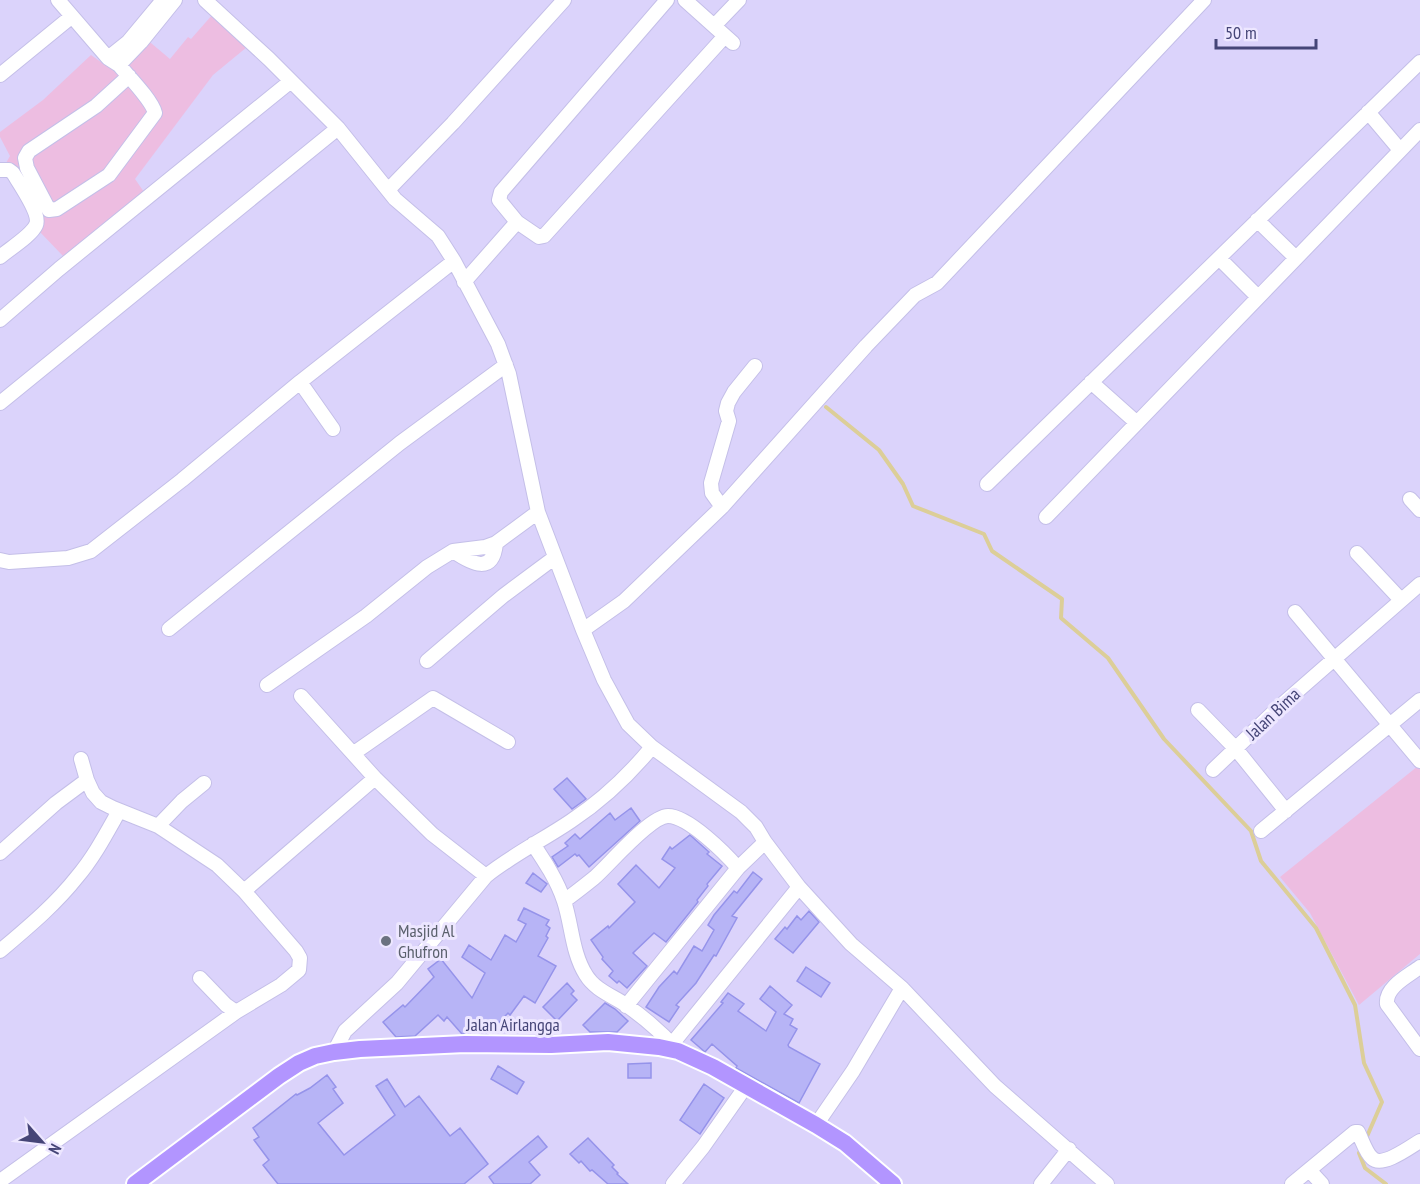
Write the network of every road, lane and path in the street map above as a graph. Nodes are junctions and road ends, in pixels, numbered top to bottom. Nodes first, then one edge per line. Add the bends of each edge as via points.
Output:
1 (58, 0) edge
2 (163, 0) edge
3 (175, 0) edge
4 (206, 0) edge
5 (564, 0) edge
6 (667, 0) edge
7 (685, 0) edge
8 (739, 0) edge
9 (1204, 0) edge
10 (71, 17) junction
11 (724, 35) junction
12 (113, 61) junction
13 (1420, 63) edge
14 (0, 75) edge
15 (129, 76) junction
16 (291, 81) junction
17 (1368, 112) junction
18 (338, 128) junction
19 (1420, 130) edge
20 (1400, 150) junction
21 (0, 170) edge
22 (388, 190) junction
23 (1257, 220) junction
24 (518, 222) junction
25 (0, 257) edge
26 (1219, 258) junction
27 (1296, 258) junction
28 (454, 261) junction
29 (464, 282) junction
30 (1258, 297) junction
31 (0, 320) edge
32 (506, 365) junction
33 (755, 366) dead end
34 (300, 382) junction
35 (1091, 382) junction
36 (0, 403) edge
37 (1137, 423) junction
38 (333, 429) dead end
39 (987, 484) dead end
40 (722, 507) junction
41 (538, 512) junction
42 (1047, 517) dead end
43 (1357, 553) dead end
44 (554, 558) junction
45 (0, 560) edge
46 (1420, 584) edge
47 (1401, 600) junction
48 (1295, 612) dead end
49 (170, 629) dead end
50 (584, 630) junction
51 (1334, 658) junction
52 (427, 661) dead end
53 (267, 685) dead end
54 (301, 696) dead end
55 (1420, 700) edge
56 (1198, 710) dead end
57 (1390, 725) junction
58 (508, 742) dead end
59 (652, 747) junction
60 (1236, 749) junction
61 (354, 753) junction
62 (81, 759) dead end
63 (1420, 761) edge
64 (1213, 770) dead end
65 (375, 778) junction
66 (87, 780) junction
67 (204, 783) dead end
68 (119, 811) junction
69 (1286, 811) junction
70 (158, 826) junction
71 (1262, 831) dead end
72 (765, 842) junction
73 (533, 844) junction
74 (0, 853) edge
75 (738, 868) junction
76 (486, 876) junction
77 (799, 886) junction
78 (244, 891) junction
79 (564, 901) junction
80 (0, 951) edge
81 (1420, 967) edge
82 (200, 978) dead end
83 (902, 988) junction
84 (626, 1006) junction
85 (237, 1012) junction
86 (675, 1047) junction
87 (1420, 1049) edge
88 (334, 1052) junction
89 (746, 1086) junction
90 (816, 1125) junction
91 (1420, 1141) edge
92 (1069, 1149) junction
93 (1310, 1171) junction
94 (0, 1181) edge
95 (135, 1184) edge
96 (672, 1184) edge
97 (893, 1184) edge
98 (1041, 1184) edge
99 (1107, 1184) edge
100 (1292, 1184) edge
101 (1322, 1184) edge

1 - 10 street
2 - 12 street
3 - 12 street via 141,42
4 - 16 street
5 - 22 street
6 - 24 street via 501,192 499,200
7 - 11 street
8 - 11 street
9 - 40 street via 937,283 915,295 882,329
10 - 12 street
10 - 14 street
11 - 24 street via 544,236 539,237
12 - 15 street
13 - 17 street
15 - 15 street via 96,106 29,151 25,158 27,168 49,210 57,209 109,175 153,117 155,110
16 - 18 street
16 - 31 street
17 - 20 street
17 - 23 street
18 - 22 street
18 - 36 street
19 - 20 street
20 - 27 street
21 - 25 street via 13,173 37,220 29,233
22 - 28 street via 438,236
23 - 26 street
23 - 27 street
24 - 29 street
26 - 30 street
26 - 35 street
27 - 30 street
28 - 29 street
28 - 34 street
29 - 32 street
30 - 37 street
32 - 41 street
32 - 49 street via 400,443
33 - 40 street via 734,392 726,411 729,422 711,483 712,493
34 - 38 street
34 - 45 street via 91,551 68,558
35 - 37 street
35 - 39 street
37 - 42 street
40 - 50 street via 624,601
41 - 44 street
41 - 53 street via 496,543 493,559 484,564 471,562 453,551
43 - 47 street
44 - 50 street
44 - 52 street
46 - 47 street, Jalan Bima
47 - 51 street, Jalan Bima
48 - 51 street
50 - 59 street via 604,680 628,724
51 - 57 street
51 - 60 street, Jalan Bima
54 - 61 street
55 - 57 street
56 - 60 street
57 - 63 street
57 - 69 street
58 - 61 street via 435,698
59 - 72 street via 741,812
59 - 73 street via 607,794
60 - 64 street, Jalan Bima
60 - 69 street
61 - 65 street
62 - 66 street
65 - 76 street via 432,834
65 - 78 street
66 - 68 street via 97,797
66 - 74 street
67 - 70 street
68 - 70 street
68 - 80 street via 77,878
69 - 71 street
70 - 78 street via 217,864
72 - 75 street
72 - 77 street
73 - 76 street
73 - 79 street via 555,878
75 - 79 street via 716,844 694,829 677,818 663,817
75 - 84 street
76 - 88 street via 397,983 345,1030
77 - 83 street via 851,944
77 - 86 street
78 - 85 street via 296,951 300,964 294,976
79 - 84 street via 585,974 593,985
81 - 87 street via 1390,990 1386,1000
82 - 85 street
83 - 90 street
83 - 92 street via 995,1086
84 - 86 street
85 - 94 street
86 - 88 main road, Jalan Airlangga via 608,1042 465,1044
86 - 89 main road, Jalan Airlangga
88 - 95 main road, Jalan Airlangga via 315,1056 289,1070
89 - 90 main road, Jalan Airlangga
89 - 96 street
90 - 97 main road, Jalan Airlangga
91 - 93 street via 1382,1161 1372,1158 1355,1132
92 - 98 street
92 - 99 street
93 - 100 street
93 - 101 street

